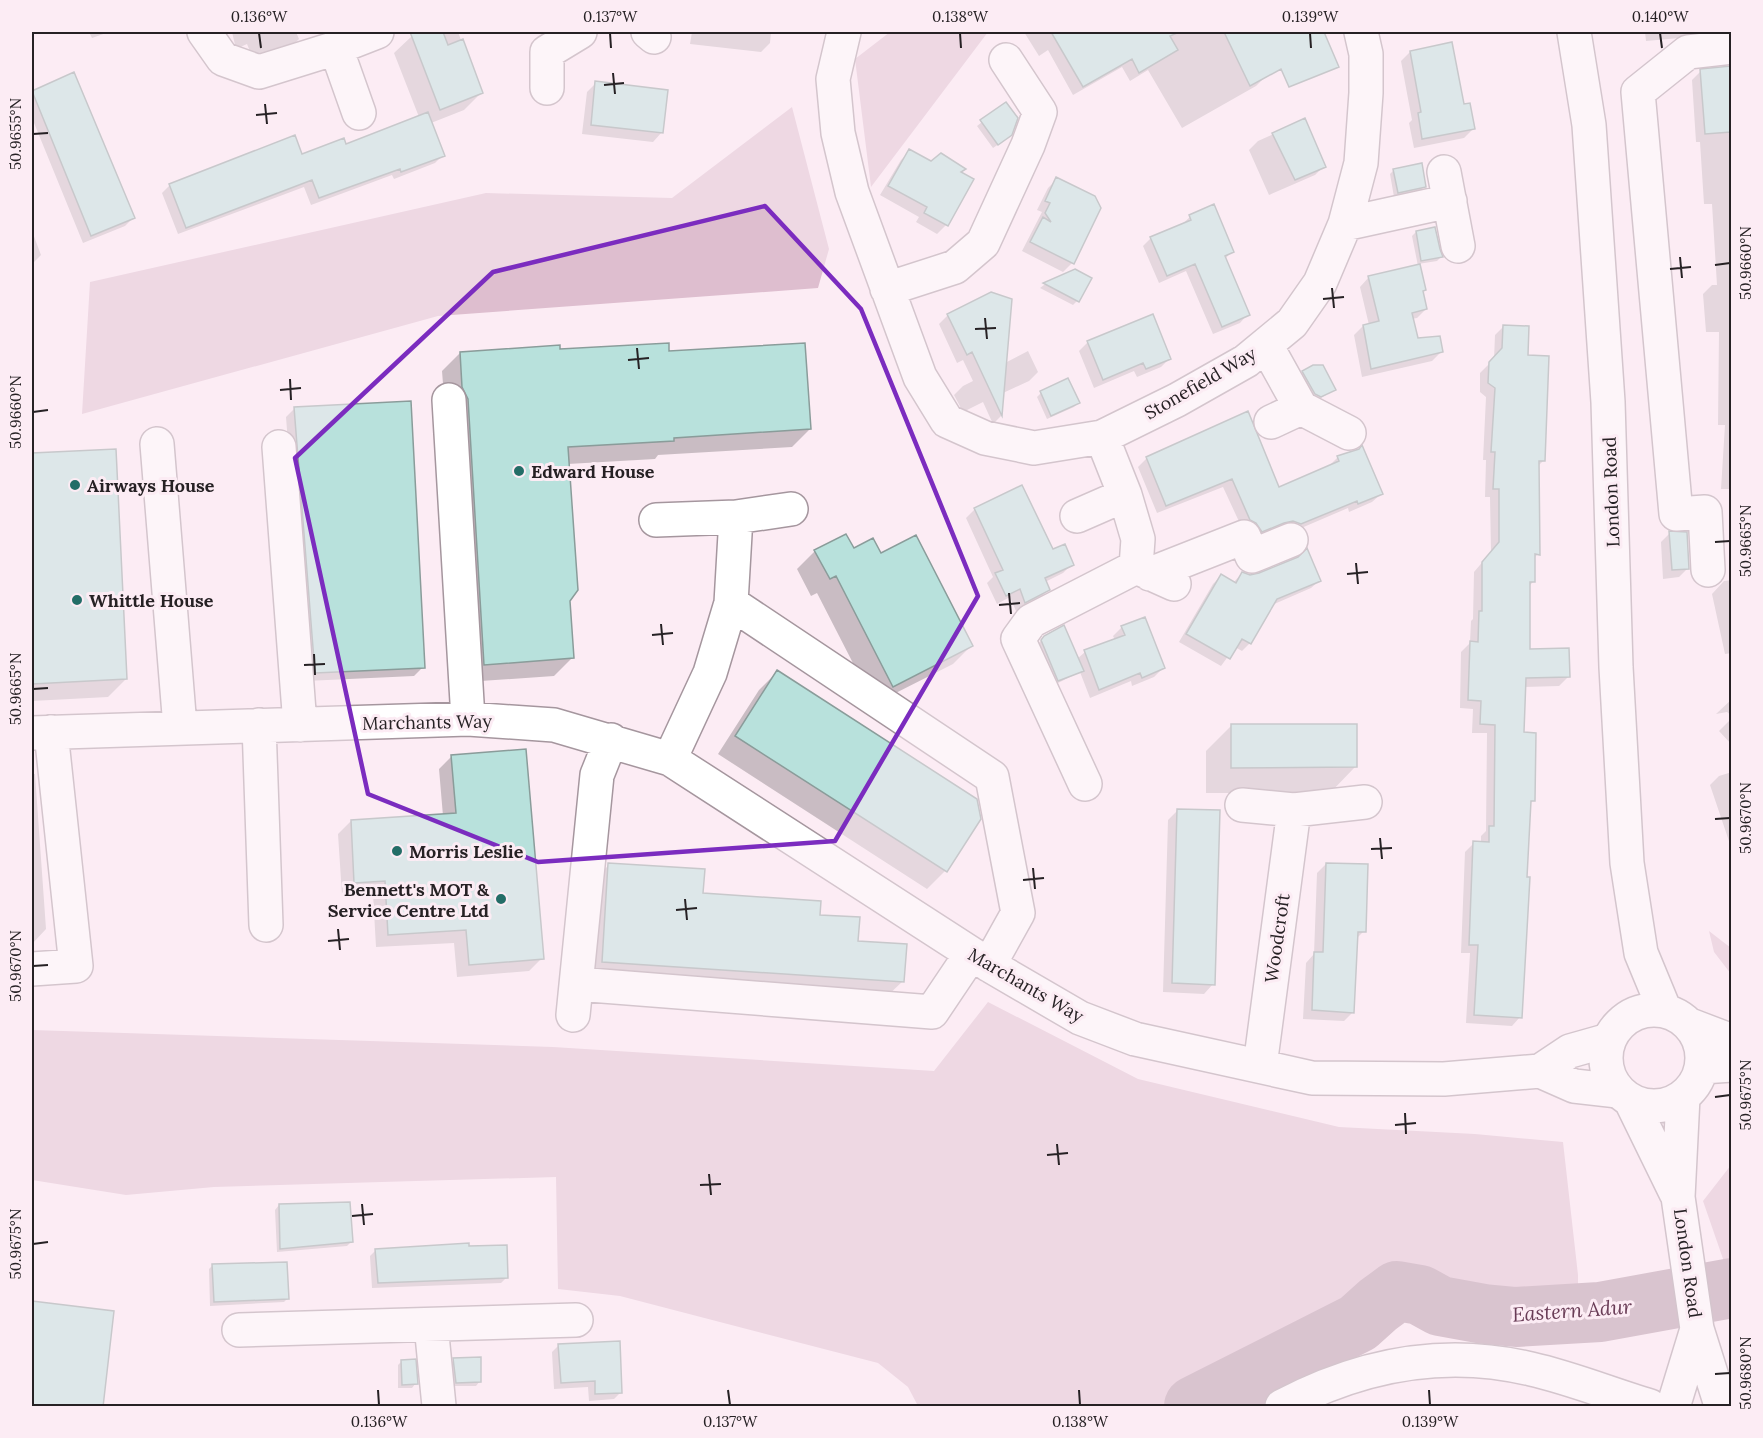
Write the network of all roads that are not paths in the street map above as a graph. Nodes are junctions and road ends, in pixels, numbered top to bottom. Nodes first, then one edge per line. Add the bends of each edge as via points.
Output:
1 (204, 32) edge
2 (377, 32) edge
3 (580, 32) edge
4 (844, 32) edge
5 (1361, 32) edge
6 (1574, 32) edge
7 (1731, 47) edge
8 (336, 48) junction
9 (1006, 60) dead end
10 (547, 88) dead end
11 (359, 112) dead end
12 (1345, 224) junction
13 (1458, 246) dead end
14 (887, 289) junction
15 (1266, 345) junction
16 (449, 400) dead end
17 (1301, 408) junction
18 (1271, 422) dead end
19 (1349, 433) dead end
20 (1102, 437) junction
21 (157, 444) dead end
22 (279, 447) dead end
23 (1125, 495) junction
24 (791, 509) dead end
25 (1077, 516) dead end
26 (736, 517) junction
27 (656, 520) dead end
28 (1291, 540) dead end
29 (1708, 570) dead end
30 (1154, 575) junction
31 (730, 603) junction
32 (468, 719) junction
33 (259, 725) junction
34 (300, 725) junction
35 (180, 727) junction
36 (41, 732) edge
37 (611, 740) junction
38 (670, 759) junction
39 (1085, 784) dead end
40 (1365, 802) dead end
41 (1242, 805) dead end
42 (1294, 810) junction
43 (266, 925) dead end
44 (1641, 953) junction
45 (980, 960) junction
46 (32, 969) edge
47 (1677, 1018) junction
48 (1616, 1030) junction
49 (1731, 1041) edge
50 (1260, 1066) junction
51 (1717, 1066) edge
52 (1540, 1071) junction
53 (1625, 1096) junction
54 (1683, 1097) junction
55 (1678, 1197) junction
56 (576, 1320) dead end
57 (431, 1325) junction
58 (1697, 1329) junction
59 (239, 1330) dead end
60 (1610, 1399) edge
61 (1723, 1404) edge
62 (1665, 1406) edge
63 (439, 1407) edge
64 (1282, 1407) edge

1 - 8 street via 223,59 258,72
2 - 8 street
3 - 10 street via 547,52
4 - 14 street, Stonefield Way via 833,79 838,133 852,192
5 - 12 street, Stonefield Way via 1366,64 1361,162
6 - 44 street, London Road via 1589,125 1608,402 1616,666 1627,851
7 - 29 street via 1688,52 1638,92 1676,514 1705,512
8 - 11 street
9 - 14 street via 1040,112 983,243 955,267
12 - 13 street via 1447,187
12 - 15 street, Stonefield Way via 1320,283 1292,323
14 - 20 street, Stonefield Way via 920,378 947,420 985,438 1034,448
15 - 17 street
15 - 20 street, Stonefield Way via 1246,361 1177,400
16 - 32 street
17 - 18 street
17 - 19 street
20 - 23 street
21 - 35 street
22 - 34 street
23 - 25 street
23 - 30 street
24 - 26 street
26 - 27 street
26 - 31 street
28 - 30 street via 1252,556 1244,537
30 - 39 street via 1031,621 1018,639
31 - 38 street via 710,673
31 - 45 street via 992,777 1018,913
32 - 34 street, Marchants Way
32 - 37 street, Marchants Way via 554,724
33 - 34 street, Marchants Way
33 - 35 street, Marchants Way
33 - 43 street
35 - 36 street, Marchants Way
36 - 46 street via 76,966
37 - 38 street, Marchants Way
37 - 45 street via 597,775 574,1000 932,1012
38 - 45 street, Marchants Way
40 - 42 street
41 - 42 street
42 - 50 street, Woodcroft
44 - 47 street, London Road
44 - 48 street, London Road
45 - 50 street, Marchants Way via 1080,1018 1124,1035
47 - 48 street via 1651,1009 1637,1012
47 - 49 street
47 - 51 street via 1698,1037 1702,1052
48 - 52 street, Marchants Way via 1570,1051
48 - 53 street via 1605,1057 1609,1075
50 - 52 street, Marchants Way via 1312,1078 1444,1079
51 - 54 street
52 - 53 street, Marchants Way via 1574,1086
53 - 54 street via 1648,1106 1666,1105
53 - 55 street, London Road
54 - 55 street, London Road
55 - 58 street, London Road
56 - 57 street
57 - 59 street
57 - 63 street
58 - 61 street, London Road
58 - 62 street, London Road
60 - 62 street
60 - 64 street via 1529,1368 1458,1360 1370,1370
61 - 62 street via 1697,1397

